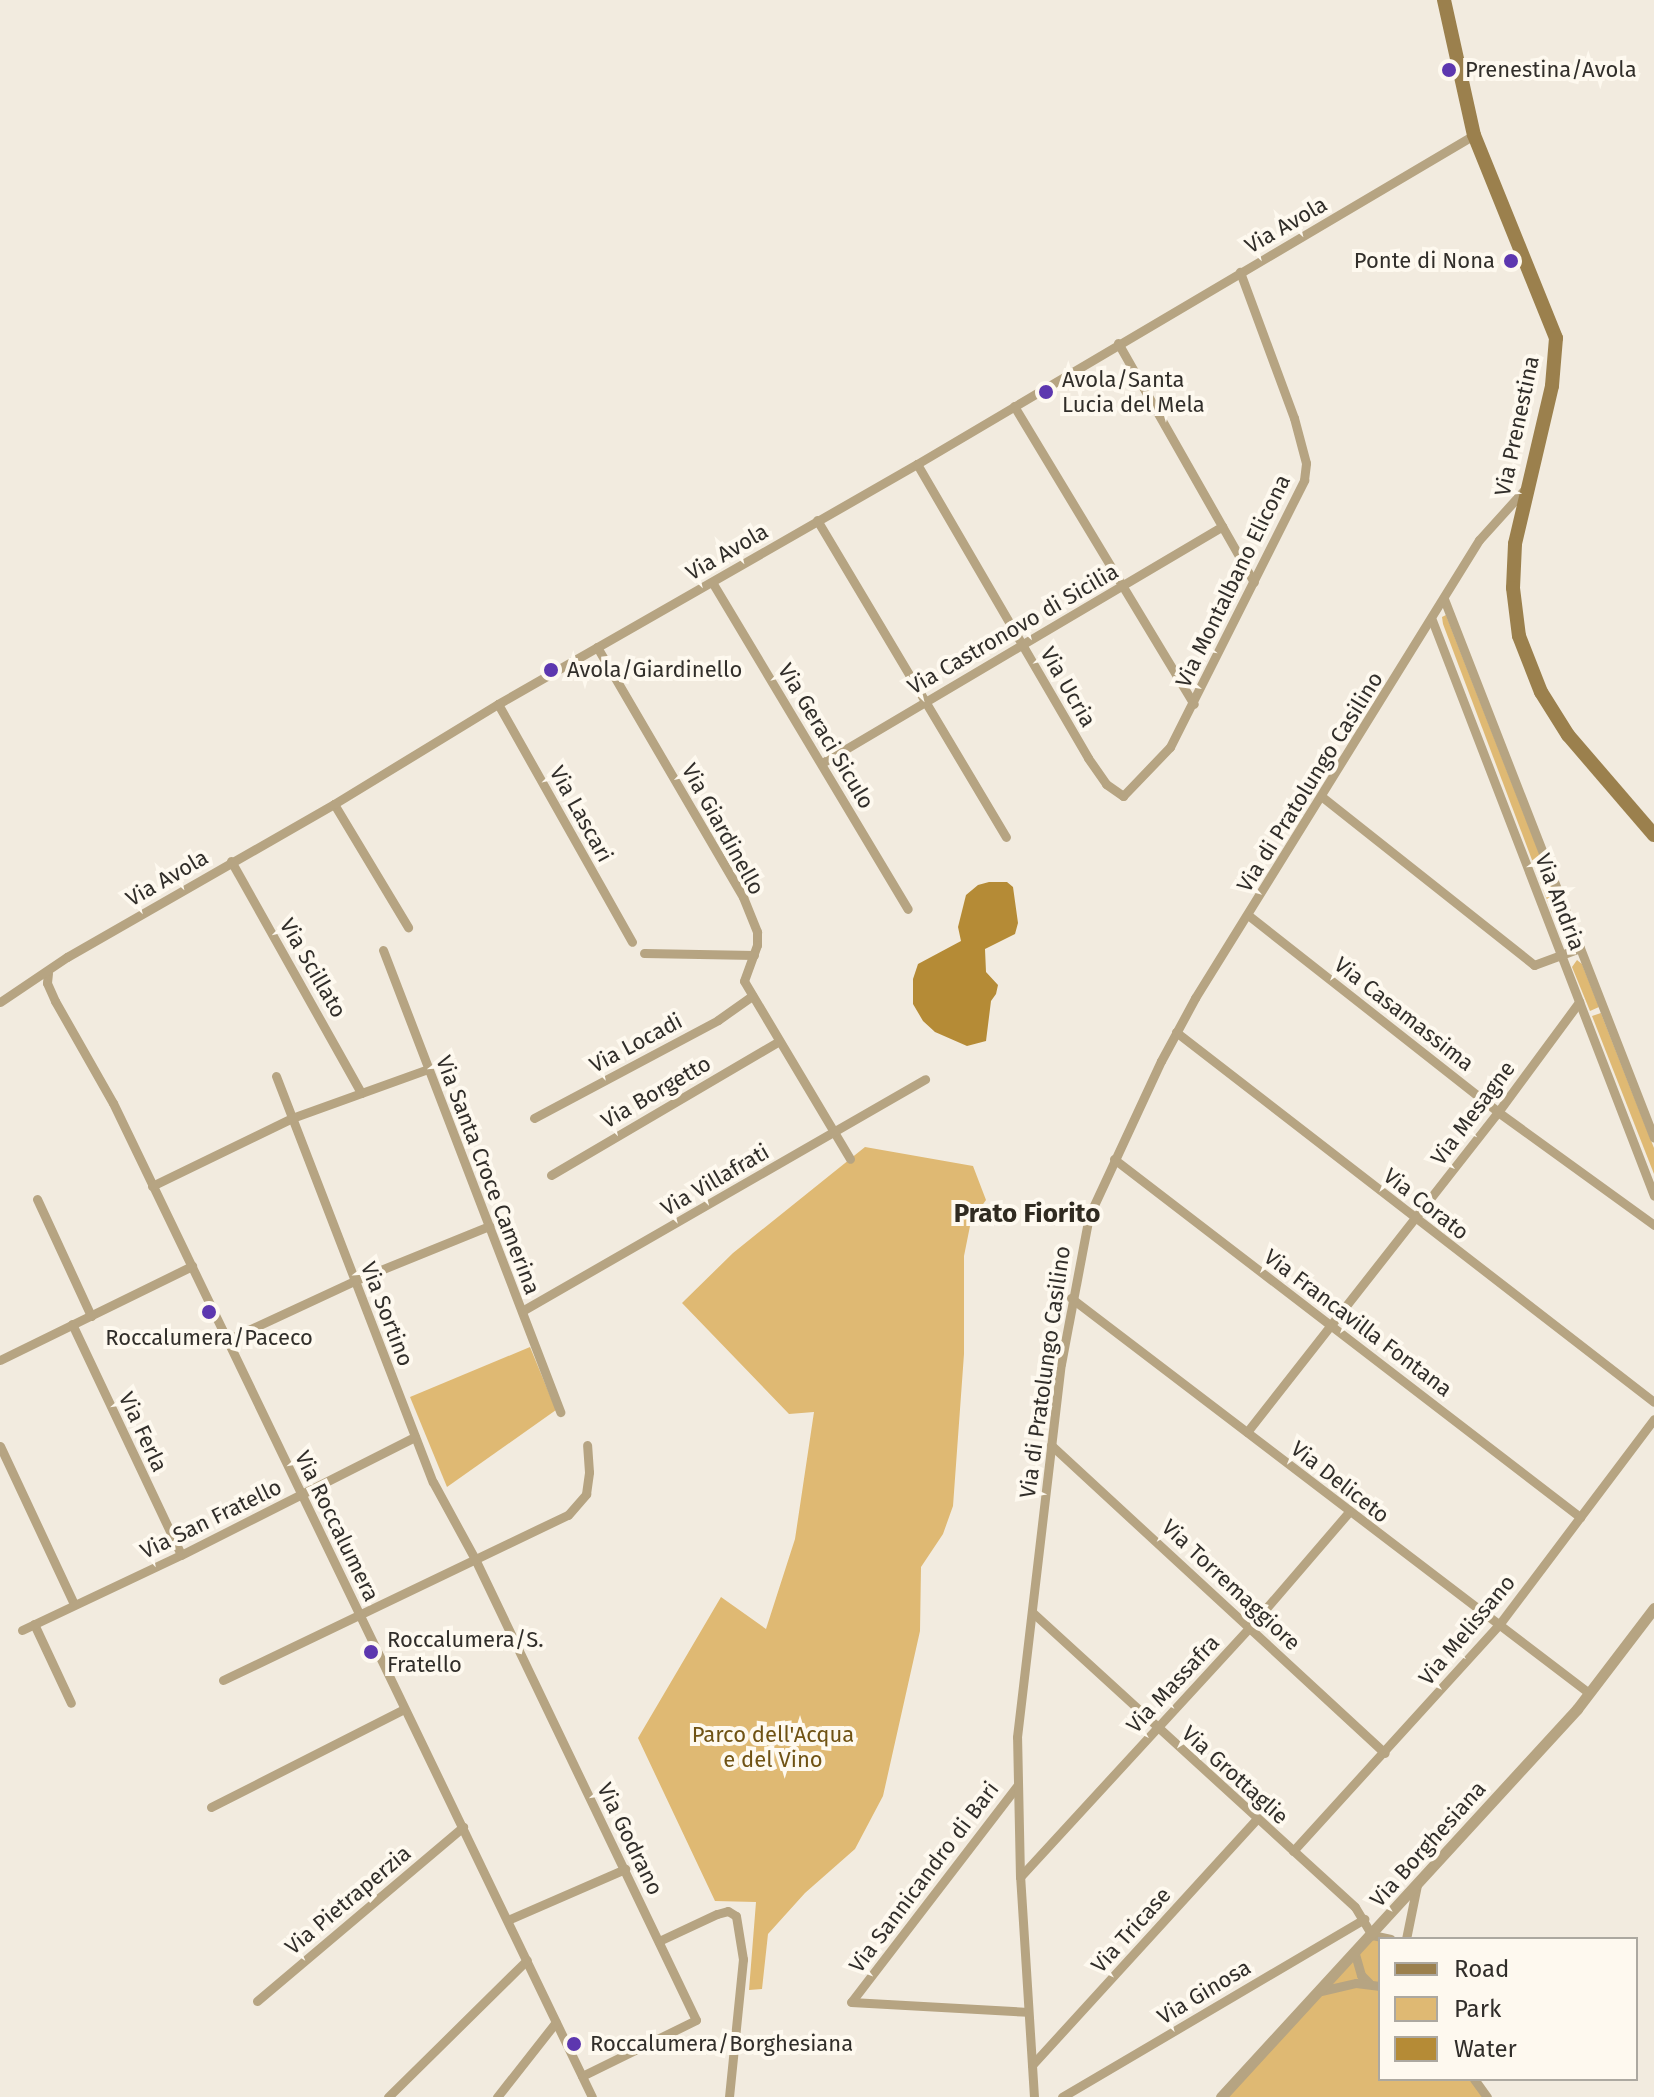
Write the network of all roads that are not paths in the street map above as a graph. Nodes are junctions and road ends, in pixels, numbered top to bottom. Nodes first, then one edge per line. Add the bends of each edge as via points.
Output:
1 (1444, 0) edge
2 (1474, 135) junction
3 (1240, 272) junction
4 (1118, 343) junction
5 (1014, 406) junction
6 (917, 464) junction
7 (1526, 488) junction
8 (817, 520) junction
9 (1222, 526) junction
10 (712, 582) junction
11 (1254, 582) junction
12 (1123, 586) junction
13 (1444, 599) junction
14 (1432, 620) junction
15 (1023, 645) junction
16 (597, 647) junction
17 (925, 702) junction
18 (498, 704) junction
19 (1194, 704) junction
20 (822, 763) junction
21 (1123, 796) joint
22 (1321, 796) junction
23 (334, 804) junction
24 (1654, 835) edge
25 (1006, 837) dead end
26 (231, 861) junction
27 (908, 909) dead end
28 (1248, 915) junction
29 (408, 927) dead end
30 (632, 942) dead end
31 (1580, 948) junction
32 (383, 950) dead end
33 (644, 953) dead end
34 (754, 955) junction
35 (1561, 957) junction
36 (48, 973) junction
37 (752, 996) junction
38 (0, 1002) edge
39 (1579, 1002) junction
40 (1176, 1032) junction
41 (779, 1041) junction
42 (428, 1069) junction
43 (276, 1076) dead end
44 (925, 1079) dead end
45 (361, 1093) junction
46 (1498, 1112) junction
47 (292, 1118) junction
48 (534, 1118) dead end
49 (833, 1133) junction
50 (1654, 1138) edge
51 (850, 1159) dead end
52 (1114, 1159) junction
53 (551, 1175) dead end
54 (152, 1186) junction
55 (1654, 1196) edge
56 (37, 1199) dead end
57 (1414, 1218) junction
58 (1654, 1225) edge
59 (489, 1226) junction
60 (192, 1266) junction
61 (356, 1280) junction
62 (1071, 1298) junction
63 (522, 1311) junction
64 (91, 1316) junction
65 (72, 1324) junction
66 (1332, 1326) junction
67 (227, 1340) junction
68 (1, 1358) edge
69 (1654, 1402) edge
70 (560, 1412) dead end
71 (1654, 1419) edge
72 (1247, 1432) junction
73 (415, 1437) junction
74 (587, 1445) dead end
75 (1051, 1445) junction
76 (0, 1446) edge
77 (302, 1494) junction
78 (1349, 1512) junction
79 (1580, 1517) junction
80 (181, 1555) junction
81 (475, 1559) junction
82 (74, 1604) junction
83 (1654, 1608) edge
84 (1032, 1612) junction
85 (360, 1616) junction
86 (34, 1624) junction
87 (1498, 1626) junction
88 (1250, 1627) junction
89 (22, 1630) dead end
90 (223, 1680) dead end
91 (1589, 1693) junction
92 (71, 1703) dead end
93 (404, 1709) junction
94 (1157, 1728) junction
95 (1385, 1753) junction
96 (1017, 1786) junction
97 (211, 1807) dead end
98 (1257, 1819) junction
99 (463, 1827) junction
100 (1293, 1851) junction
101 (625, 1869) junction
102 (1020, 1877) junction
103 (1417, 1885) junction
104 (1364, 1919) junction
105 (508, 1920) junction
106 (1372, 1935) junction
107 (1382, 1937) edge
108 (1406, 1937) edge
109 (659, 1941) junction
110 (1355, 1954) junction
111 (527, 1960) junction
112 (1375, 1985) edge
113 (1321, 1991) junction
114 (257, 2001) dead end
115 (1028, 2012) junction
116 (556, 2022) junction
117 (1032, 2065) junction
118 (582, 2076) junction
119 (388, 2097) edge
120 (497, 2097) edge
121 (592, 2097) edge
122 (729, 2097) edge
123 (1034, 2097) edge
124 (1062, 2097) edge
125 (1221, 2097) edge

1 - 2 main road, Via Prenestina
2 - 3 street, Via Avola
2 - 7 main road, Via Prenestina via 1555,332 1555,369
3 - 4 street, Via Avola
3 - 11 street, Via Montalbano Elicona via 1306,463 1304,480
4 - 5 street, Via Avola
4 - 9 street
5 - 6 street, Via Avola
5 - 12 street
6 - 8 street, Via Avola
6 - 15 street, Via Ucria
7 - 13 street, Via di Pratolungo Casilino via 1487,529
7 - 24 main road, Via Prenestina via 1513,571 1514,613 1525,656 1568,735
8 - 10 street, Via Avola
8 - 17 street
9 - 11 street
9 - 12 street, Via Castronovo di Sicilia
10 - 16 street, Via Avola
10 - 20 street, Via Geraci Siculo
11 - 19 street, Via Montalbano Elicona
12 - 15 street, Via Castronovo di Sicilia
12 - 19 street
13 - 14 street, Via di Pratolungo Casilino
13 - 31 street, Via Andria
14 - 22 street, Via di Pratolungo Casilino
14 - 35 street, Via Andria
15 - 17 street, Via Castronovo di Sicilia
15 - 21 street, Via Ucria via 1088,758 1106,784
16 - 18 street, Via Avola
16 - 34 street, Via Giardinello via 743,897 757,932
17 - 20 street, Via Castronovo di Sicilia
17 - 25 street
18 - 23 street, Via Avola
18 - 30 street, Via Lascari
19 - 21 street, Via Montalbano Elicona via 1170,747
20 - 27 street, Via Geraci Siculo
22 - 28 street, Via di Pratolungo Casilino
22 - 35 street via 1534,965
23 - 26 street, Via Avola
23 - 29 street
26 - 36 street, Via Avola
26 - 45 street, Via Scillato
28 - 40 street, Via di Pratolungo Casilino
28 - 46 street, Via Casamassima
31 - 35 street
31 - 50 street, Via Andria
32 - 42 street, Via Santa Croce Camerina
33 - 34 street
34 - 37 street, Via Giardinello via 744,981
35 - 39 street, Via Andria
36 - 38 street, Via Avola
36 - 54 street, Via Roccalumera via 55,1001 113,1103
37 - 41 street
37 - 48 street, Via Locadi via 718,1020
39 - 46 street, Via Mesagne
39 - 55 street, Via Andria
40 - 52 street, Via di Pratolungo Casilino
40 - 57 street, Via Corato
41 - 49 street
41 - 53 street, Via Borgetto
42 - 45 street
42 - 59 street, Via Santa Croce Camerina
43 - 47 street, Via Sortino
44 - 49 street, Via Villafrati
45 - 47 street
46 - 57 street, Via Mesagne
46 - 58 street, Via Casamassima
47 - 54 street
47 - 61 street, Via Sortino
49 - 51 street
49 - 63 street, Via Villafrati
52 - 62 street, Via di Pratolungo Casilino via 1091,1207
52 - 66 street, Via Francavilla Fontana
54 - 60 street, Via Roccalumera
56 - 64 street
57 - 66 street, Via Mesagne
57 - 69 street, Via Corato
59 - 61 street
59 - 63 street, Via Santa Croce Camerina
60 - 64 street
60 - 67 street, Via Roccalumera
61 - 67 street
61 - 73 street, Via Sortino
62 - 72 street, Via Deliceto
62 - 75 street, Via di Pratolungo Casilino
63 - 70 street, Via Santa Croce Camerina
64 - 65 street
65 - 68 street
65 - 80 street, Via Ferla
66 - 72 street, Via Mesagne
66 - 79 street, Via Francavilla Fontana
67 - 77 street, Via Roccalumera
71 - 79 street, Via Melissano
72 - 78 street, Via Deliceto
73 - 77 street, Via San Fratello
73 - 81 street, Via Sortino
74 - 81 street via 586,1494 568,1515
75 - 84 street, Via di Pratolungo Casilino
75 - 88 street, Via Torremaggiore
76 - 82 street
77 - 80 street, Via San Fratello
77 - 85 street, Via Roccalumera
78 - 87 street, Via Deliceto
78 - 88 street, Via Massafra
79 - 87 street, Via Melissano
80 - 82 street, Via San Fratello
81 - 85 street
81 - 101 street, Via Godrano
82 - 86 street, Via San Fratello
83 - 91 street, Via Borghesiana
84 - 94 street, Via Grottaglie
84 - 96 street, Via di Pratolungo Casilino
85 - 90 street
85 - 93 street, Via Roccalumera
86 - 89 street, Via San Fratello
86 - 92 street
87 - 91 street, Via Deliceto
87 - 95 street, Via Melissano
88 - 94 street, Via Massafra
88 - 95 street, Via Torremaggiore
91 - 103 street, Via Borghesiana
93 - 97 street
93 - 99 street, Via Roccalumera
94 - 98 street, Via Grottaglie
94 - 102 street, Via Massafra
95 - 100 street, Via Melissano
96 - 102 street, Via di Pratolungo Casilino
96 - 115 street, Via Sannicandro di Bari via 851,2002
98 - 100 street, Via Grottaglie
98 - 117 street, Via Tricase
99 - 105 street, Via Roccalumera
99 - 114 street, Via Pietraperzia
100 - 104 street, Via Grottaglie
101 - 105 street
101 - 109 street, Via Godrano
102 - 115 street, Via di Pratolungo Casilino
103 - 106 street, Via Borghesiana
103 - 108 street
104 - 106 street, Via Grottaglie
104 - 124 street, Via Ginosa
105 - 111 street, Via Roccalumera
106 - 107 street
106 - 110 street, Via Borghesiana
109 - 118 street, Via Godrano via 696,2020
109 - 122 street via 717,1914 728,1911 736,1916 743,1959
110 - 112 street via 1361,1975
110 - 113 street, Via Borghesiana
111 - 116 street, Via Roccalumera
111 - 119 street
112 - 113 street
113 - 125 street, Via Borghesiana
115 - 117 street, Via di Pratolungo Casilino
116 - 118 street, Via Roccalumera
116 - 120 street
117 - 123 street, Via di Pratolungo Casilino
118 - 121 street, Via Roccalumera

